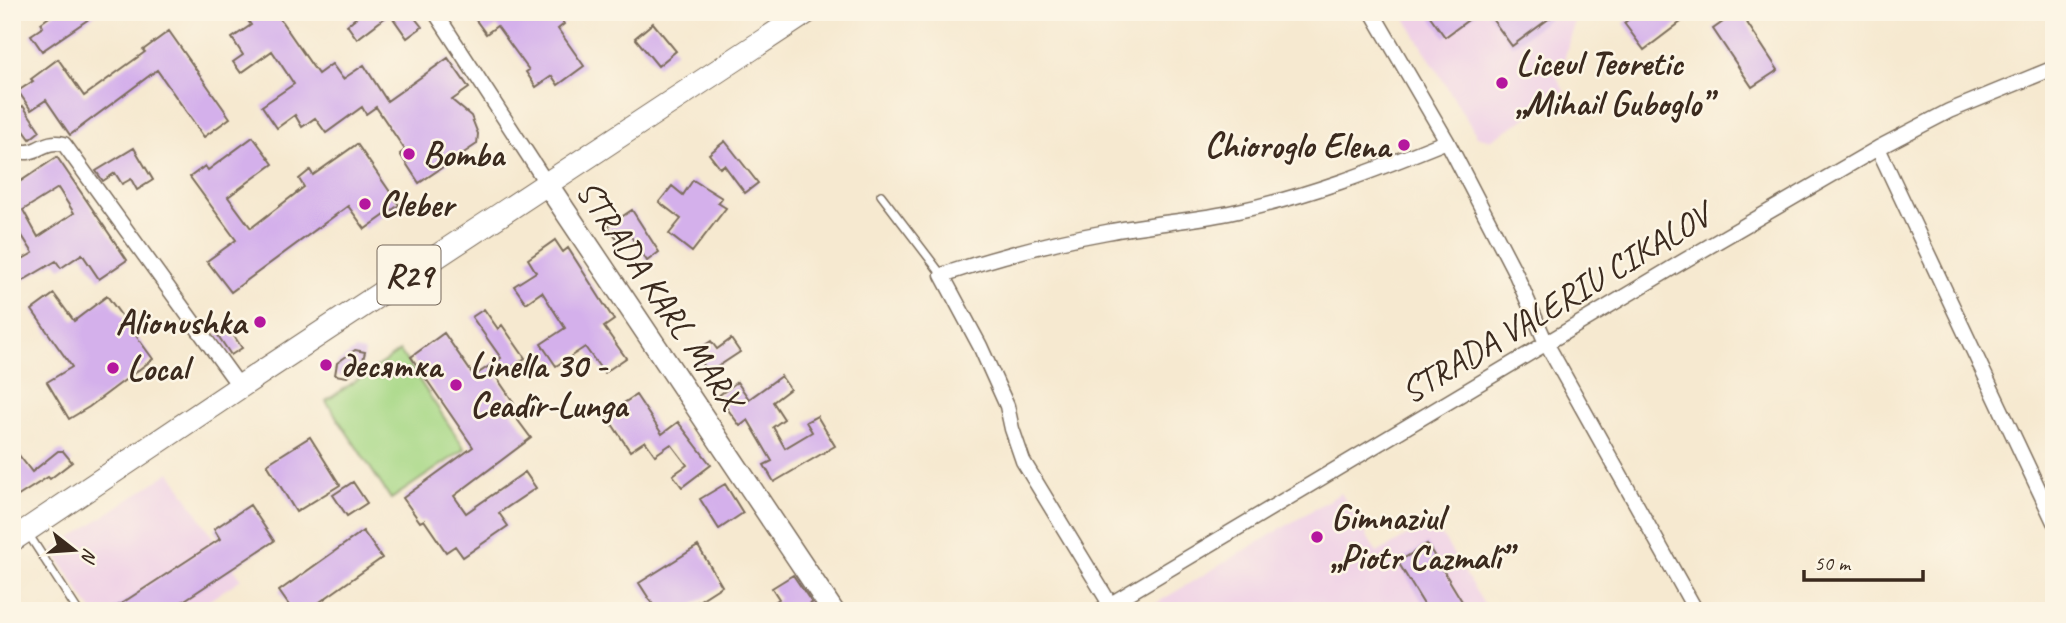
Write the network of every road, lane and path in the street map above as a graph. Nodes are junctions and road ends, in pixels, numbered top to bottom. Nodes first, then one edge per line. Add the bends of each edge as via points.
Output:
1 (435, 12) edge
2 (807, 12) edge
3 (1372, 12) edge
4 (2054, 68) edge
5 (1447, 141) junction
6 (12, 148) edge
7 (1878, 148) junction
8 (547, 184) junction
9 (881, 195) dead end
10 (942, 275) junction
11 (1546, 343) junction
12 (240, 387) junction
13 (2054, 522) edge
14 (19, 535) edge
15 (1104, 607) edge
16 (78, 611) edge
17 (833, 611) edge
18 (1696, 611) edge

1 - 8 street, STRADA KARL MARX
2 - 8 main road, R29
3 - 5 street
4 - 7 street, STRADA VALERIU CIKALOV via 1949,111
5 - 10 street via 1366,174 1272,203 1105,232
5 - 11 street
6 - 12 street via 29,152 53,141 64,144
7 - 11 street, STRADA VALERIU CIKALOV
7 - 13 street
8 - 12 main road, R29
8 - 17 street, STRADA KARL MARX
9 - 10 lane
10 - 15 street via 1007,406 1023,461
11 - 15 street, STRADA VALERIU CIKALOV
11 - 18 street
12 - 14 main road, R29
14 - 16 lane

